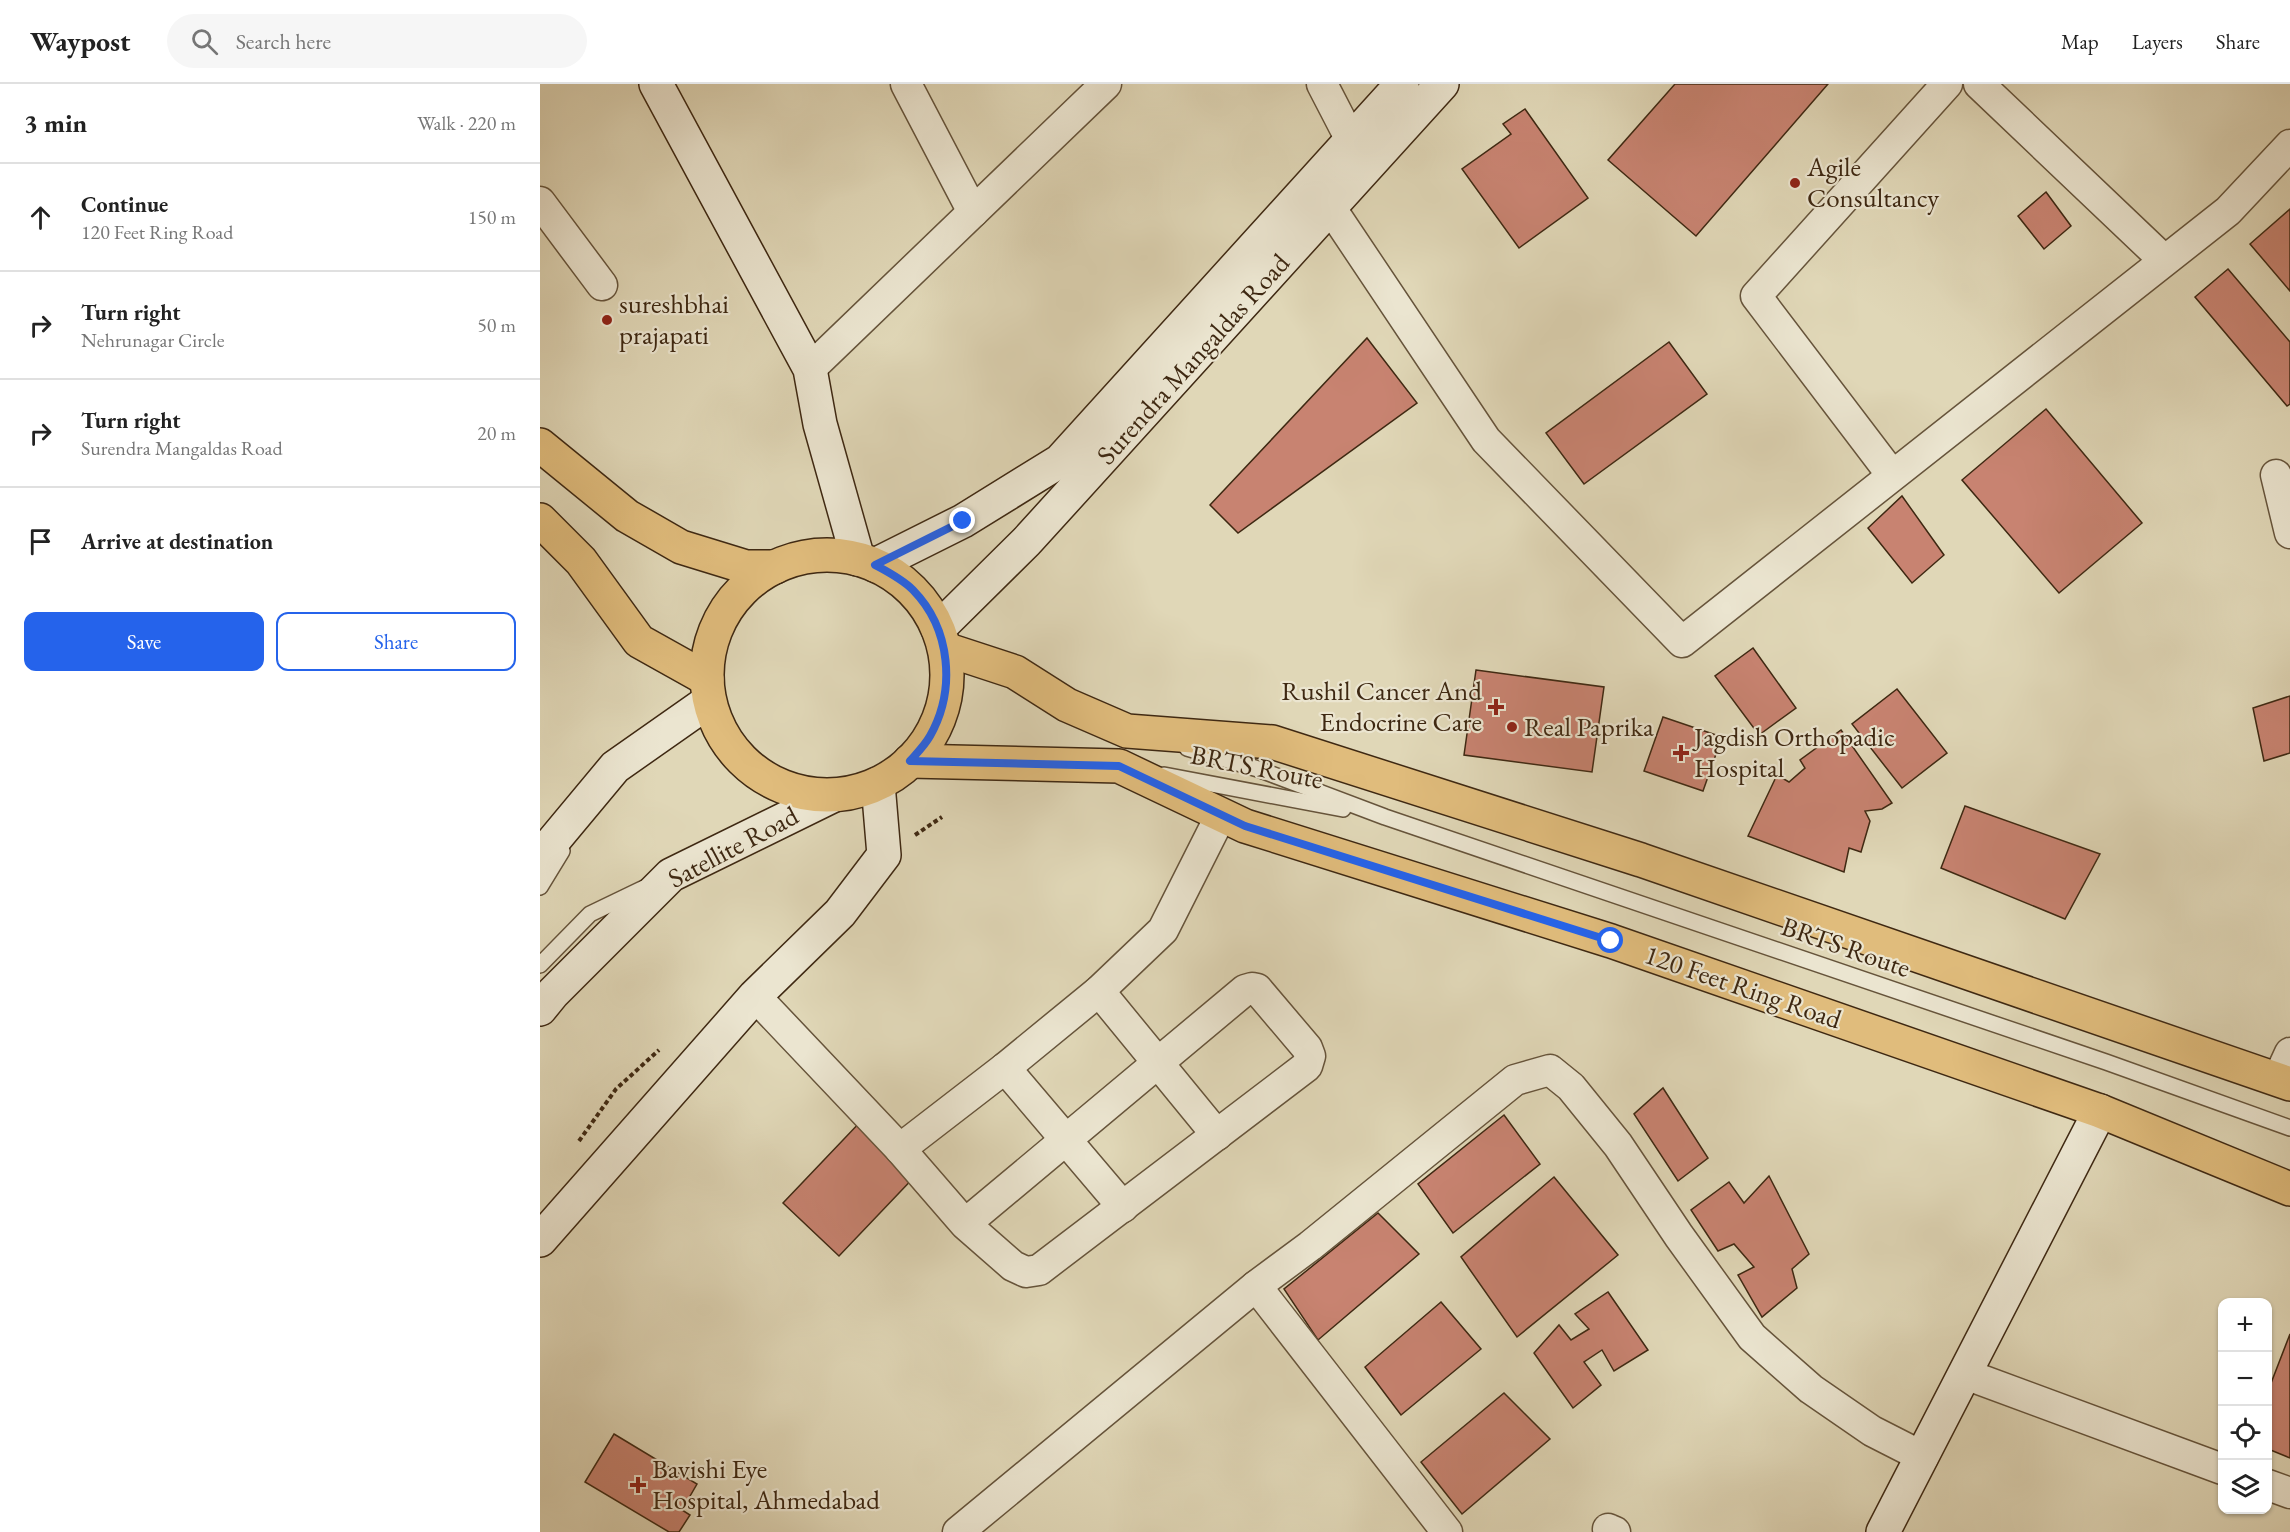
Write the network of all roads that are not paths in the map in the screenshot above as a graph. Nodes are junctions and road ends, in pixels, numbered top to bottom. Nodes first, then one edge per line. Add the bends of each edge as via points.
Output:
1 (656, 84) edge
2 (906, 84) edge
3 (1106, 84) edge
4 (1322, 84) edge
5 (1402, 84) edge
6 (1442, 84) edge
7 (1947, 84) edge
8 (1979, 84) edge
9 (1351, 140) junction
10 (2290, 146) edge
11 (1330, 207) junction
12 (542, 210) edge
13 (973, 212) junction
14 (2164, 261) junction
15 (602, 285) dead end
16 (810, 369) junction
17 (540, 445) edge
18 (1892, 475) junction
19 (2276, 475) dead end
20 (540, 520) edge
21 (2290, 533) edge
22 (866, 562) junction
23 (775, 567) junction
24 (942, 639) junction
25 (708, 690) junction
26 (1127, 730) junction
27 (910, 761) junction
28 (1119, 766) junction
29 (615, 767) junction
30 (878, 784) junction
31 (832, 796) junction
32 (1221, 815) junction
33 (1384, 817) junction
34 (540, 857) edge
35 (671, 875) junction
36 (540, 887) edge
37 (540, 965) edge
38 (1099, 991) junction
39 (755, 996) junction
40 (540, 1009) edge
41 (1158, 1062) junction
42 (1005, 1068) junction
43 (2286, 1072) edge
44 (2100, 1111) junction
45 (2290, 1128) edge
46 (1217, 1135) junction
47 (1066, 1140) junction
48 (900, 1149) junction
49 (2290, 1189) edge
50 (1122, 1207) junction
51 (965, 1224) junction
52 (540, 1240) edge
53 (1256, 1286) junction
54 (1965, 1374) junction
55 (1923, 1456) junction
56 (2218, 1467) edge
57 (2272, 1486) edge
58 (2290, 1493) edge
59 (958, 1532) edge
60 (1447, 1532) edge
61 (1884, 1532) edge

1 - 16 main road
2 - 13 street
3 - 13 street
4 - 9 street
5 - 9 main road, Surendra Mangaldas Road
6 - 11 main road, Surendra Mangaldas Road
7 - 18 street via 1756,296
8 - 14 street
9 - 22 main road, Surendra Mangaldas Road via 1060,460 963,521
10 - 14 street via 2228,211
11 - 18 street via 1486,440 1682,642
11 - 24 main road, Surendra Mangaldas Road
12 - 15 street
13 - 16 street
14 - 18 street
16 - 22 main road via 820,424
17 - 23 main road via 627,516 681,547 746,567
19 - 21 street
20 - 25 main road via 580,561 639,641
22 - 23 main road via 830,555
22 - 24 main road via 913,590
23 - 25 main road via 752,581 718,625 709,652
24 - 26 main road via 1015,672 1067,705
24 - 27 main road via 947,679 942,710 930,737
25 - 29 main road
25 - 31 main road via 718,727 733,751 753,771 804,794
26 - 33 lane, BRTS Route via 1258,769
26 - 43 main road via 1272,742
27 - 28 main road, 120 Feet Ring Road
27 - 30 main road
28 - 32 main road, 120 Feet Ring Road
28 - 33 lane, BRTS Route
29 - 34 main road
29 - 36 lane
30 - 31 main road
30 - 39 main road via 884,855 840,913
31 - 35 main road, Satellite Road
32 - 38 street via 1162,930
32 - 44 main road, 120 Feet Ring Road via 1245,826 1611,941
33 - 45 lane, BRTS Route
35 - 37 lane via 590,914
35 - 40 main road, Satellite Road
38 - 41 street
38 - 42 street
39 - 48 street
39 - 52 main road
41 - 46 street
41 - 46 street via 1252,988 1257,989 1307,1048 1307,1066
41 - 47 street
42 - 47 street
42 - 48 street
44 - 49 main road, 120 Feet Ring Road
44 - 54 main road
46 - 50 street
47 - 50 street
47 - 51 street
48 - 51 street
50 - 51 street via 1039,1270 1026,1272 1013,1266
53 - 55 street via 1515,1080 1550,1071 1571,1087 1618,1145 1752,1337 1811,1389 1872,1431
53 - 59 street
53 - 60 street
54 - 55 main road
54 - 56 street
55 - 61 main road
57 - 58 street

